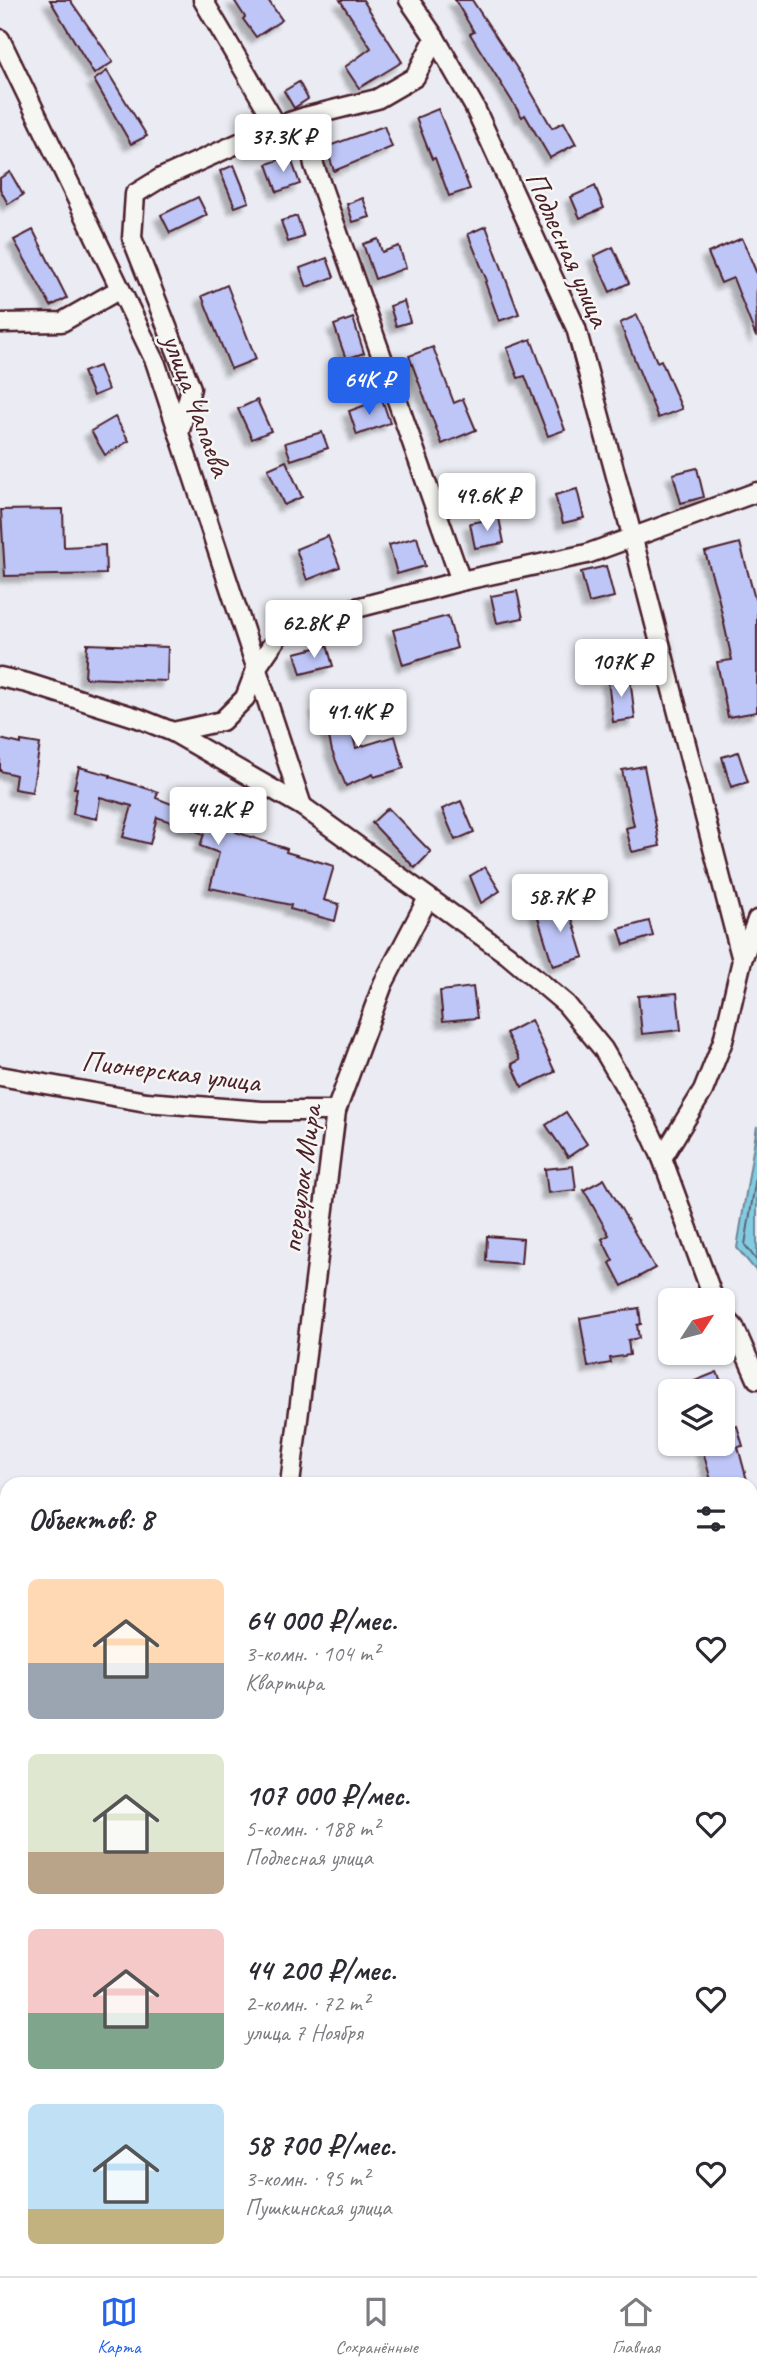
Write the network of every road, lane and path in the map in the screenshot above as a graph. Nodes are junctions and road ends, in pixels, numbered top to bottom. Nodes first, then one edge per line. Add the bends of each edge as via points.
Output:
1 (203, 0) edge
2 (409, 0) edge
3 (435, 37) junction
4 (0, 39) edge
5 (305, 117) junction
6 (277, 126) junction
7 (120, 289) junction
8 (0, 323) edge
9 (179, 435) junction
10 (757, 492) edge
11 (634, 539) junction
12 (461, 581) junction
13 (257, 667) junction
14 (0, 677) edge
15 (173, 732) junction
16 (302, 806) junction
17 (428, 898) junction
18 (757, 920) edge
19 (742, 960) junction
20 (0, 1076) edge
21 (336, 1111) junction
22 (662, 1158) junction
23 (710, 1288) edge
24 (735, 1329) edge
25 (757, 1379) edge
26 (291, 1477) edge

1 - 6 street
2 - 3 street, Подлесная улица
3 - 5 street via 415,77 377,99
3 - 11 street, Подлесная улица via 474,106 576,328
4 - 7 street, улица Чапаева
5 - 6 street
5 - 12 street via 314,166
6 - 9 street via 135,194 132,238 191,388
7 - 8 street via 62,321
7 - 9 street, улица Чапаева via 156,361
9 - 13 street, улица Чапаева
10 - 11 street
11 - 12 street
11 - 19 street, Подлесная улица
12 - 13 street via 310,620 281,632
13 - 15 street via 245,698 222,720
13 - 16 street, улица Чапаева
14 - 15 street
15 - 16 street
16 - 17 street
17 - 21 street, переулок Мира via 383,984
17 - 22 street via 566,1003 603,1049
18 - 19 street
19 - 22 street via 723,1041 704,1091
20 - 21 street, Пионерская улица via 146,1102 262,1111
21 - 26 street, переулок Мира
22 - 23 street
24 - 25 street

